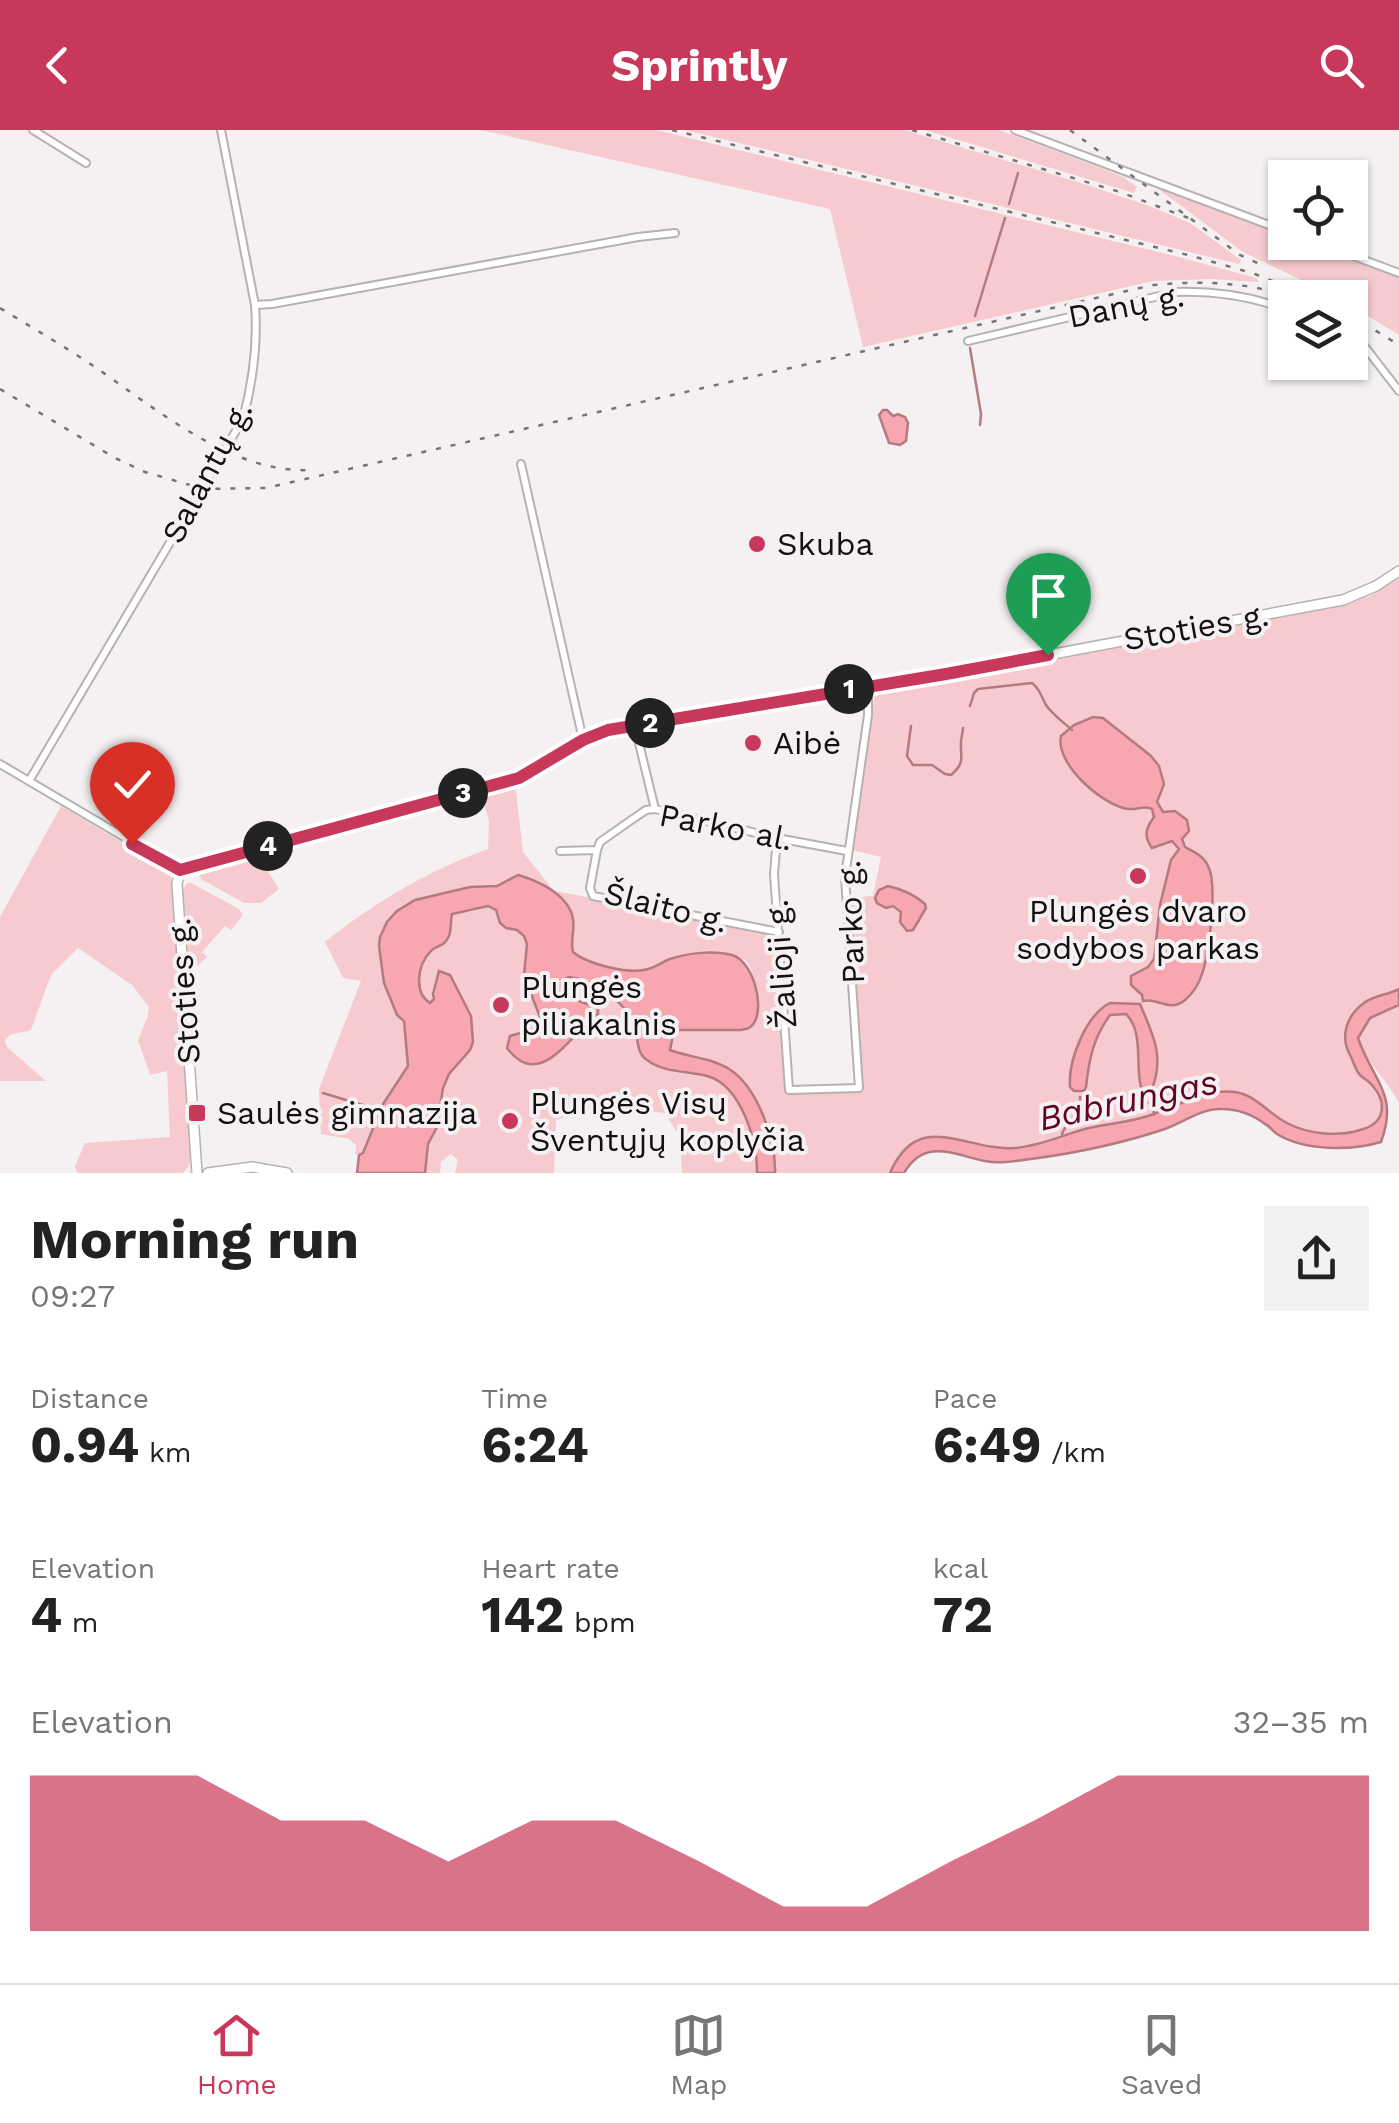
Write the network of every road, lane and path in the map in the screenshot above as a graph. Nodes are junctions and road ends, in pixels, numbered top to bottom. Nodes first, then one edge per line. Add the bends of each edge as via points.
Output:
1 (32, 130) edge
2 (220, 130) edge
3 (1015, 130) edge
4 (86, 163) dead end
5 (1268, 225) edge
6 (676, 233) dead end
7 (1364, 260) edge
8 (1399, 273) edge
9 (1268, 303) edge
10 (256, 305) junction
11 (968, 341) dead end
12 (1368, 352) edge
13 (1399, 391) edge
14 (521, 464) dead end
15 (1399, 571) edge
16 (868, 686) junction
17 (635, 725) junction
18 (583, 740) junction
19 (0, 764) edge
20 (29, 781) junction
21 (655, 810) junction
22 (777, 838) junction
23 (560, 850) dead end
24 (597, 850) junction
25 (847, 851) junction
26 (180, 870) junction
27 (780, 932) junction
28 (789, 1090) joint
29 (197, 1173) edge
30 (208, 1173) edge
31 (287, 1173) edge

1 - 4 street
2 - 10 street, Salantų g.
3 - 5 street
6 - 10 street
7 - 8 street
9 - 11 street, Danų g. via 1210,291 1176,292
10 - 20 street, Salantų g. via 252,386 243,419
12 - 13 street
14 - 18 street
15 - 16 main road, Stoties g. via 1343,600
16 - 17 main road, Stoties g.
16 - 25 street, Parko g.
17 - 18 main road, Stoties g.
17 - 21 street
18 - 26 main road, Stoties g. via 519,778
19 - 20 street
20 - 26 street
21 - 22 street, Parko al.
21 - 24 street, Parko al. via 627,822
22 - 25 street, Parko al.
22 - 27 street, Žalioji g.
23 - 24 street
24 - 27 street, Šlaito g. via 594,896
25 - 28 street, Parko g. via 860,1088
26 - 29 main road, Stoties g.
27 - 28 street, Žalioji g.
30 - 31 main road via 252,1167

